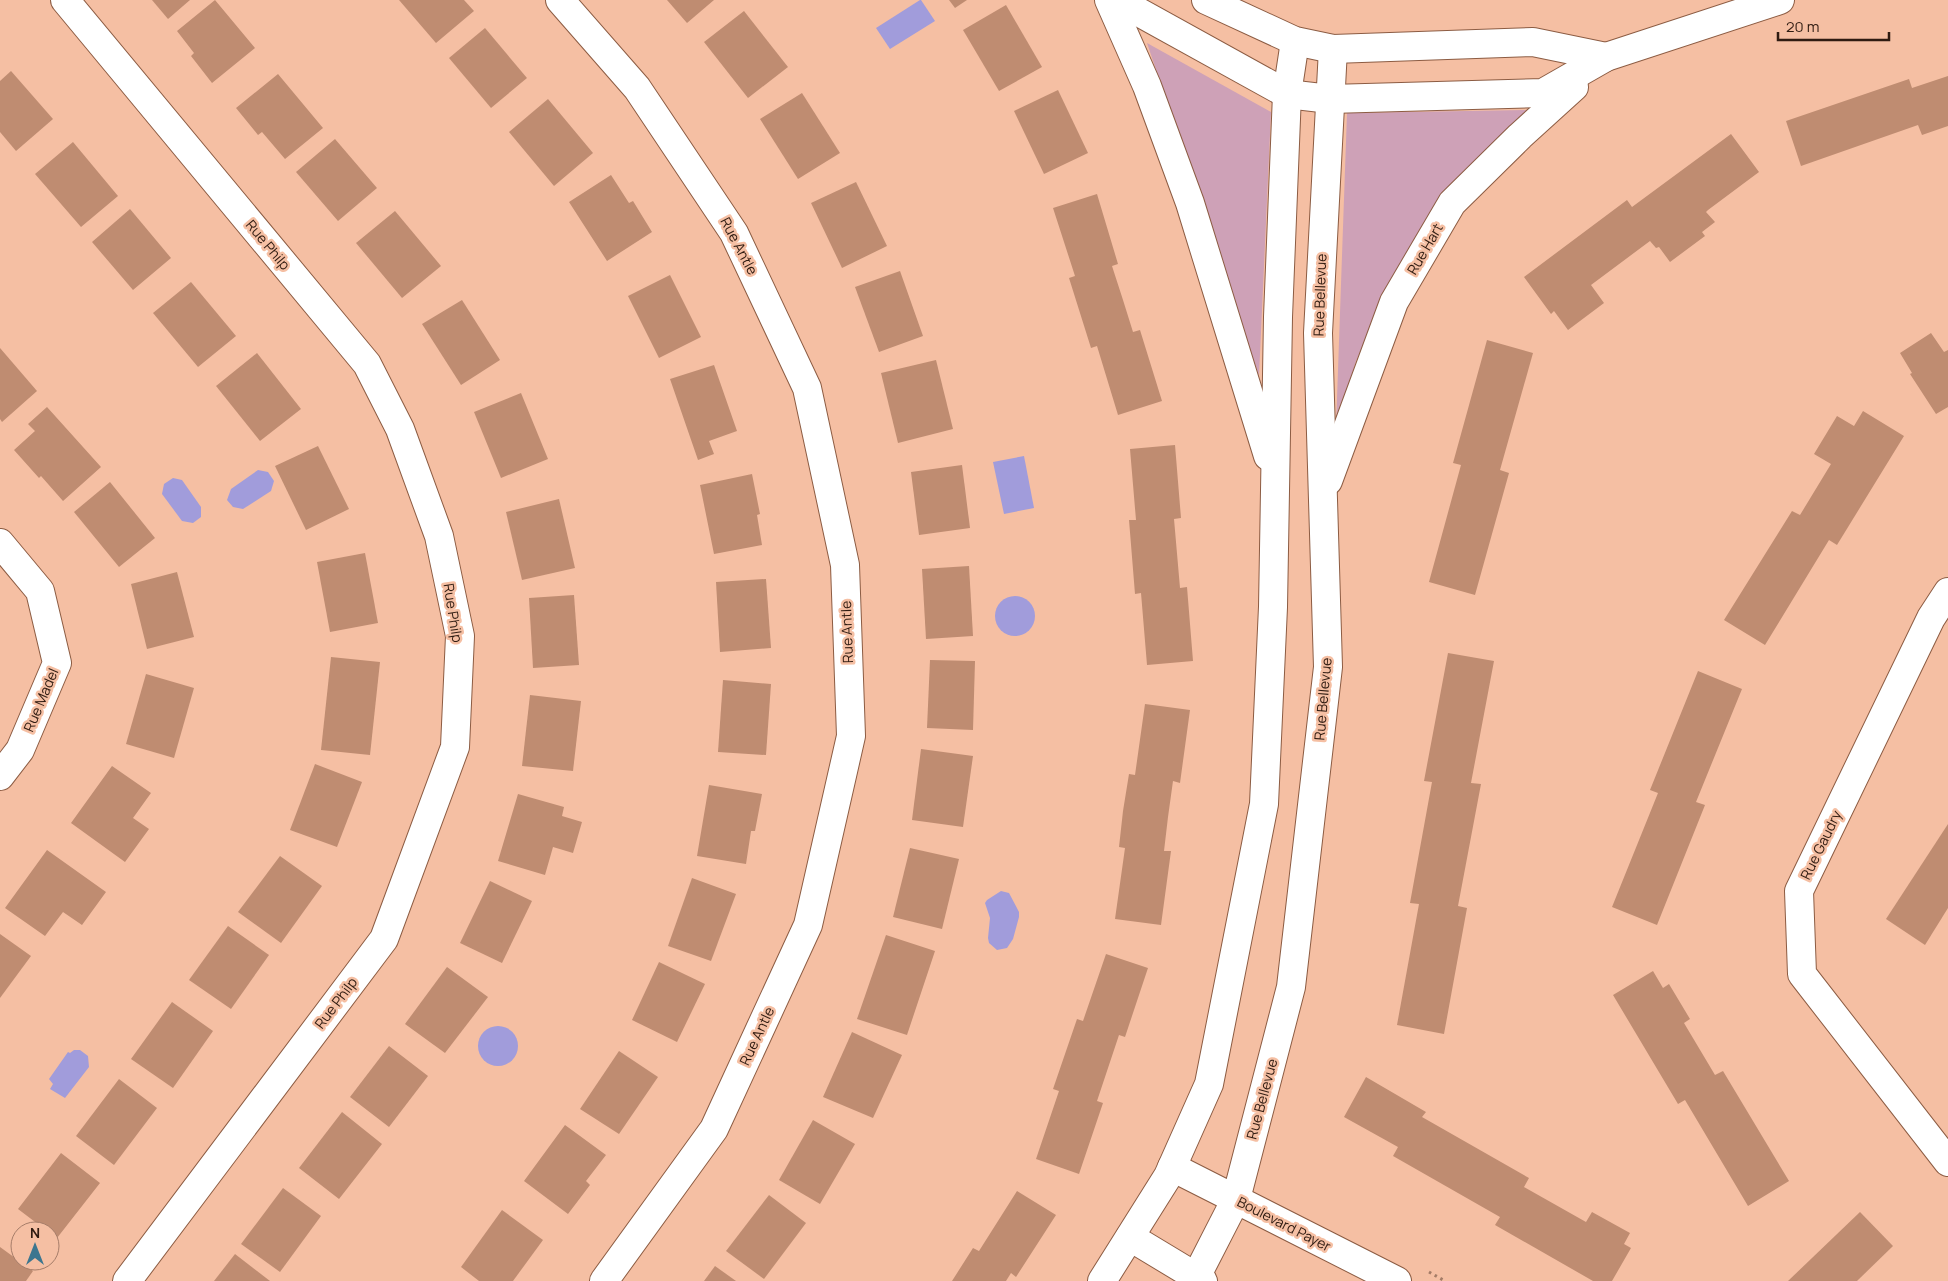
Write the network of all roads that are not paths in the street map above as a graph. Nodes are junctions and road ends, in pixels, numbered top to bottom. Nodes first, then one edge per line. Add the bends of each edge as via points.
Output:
1 (66, 0) edge
2 (560, 0) edge
3 (1109, 0) edge
4 (1117, 0) edge
5 (1206, 0) edge
6 (1780, 0) edge
7 (1295, 41) junction
8 (1333, 49) junction
9 (1606, 57) junction
10 (1287, 94) junction
11 (1330, 99) junction
12 (1276, 480) junction
13 (1323, 494) junction
14 (0, 543) edge
15 (1948, 592) edge
16 (0, 776) edge
17 (1948, 1162) edge
18 (1172, 1167) junction
19 (1236, 1199) junction
20 (1130, 1237) junction
21 (1198, 1280) edge
22 (126, 1281) edge
23 (604, 1281) edge
24 (1102, 1281) edge
25 (1397, 1281) edge

1 - 22 street, Rue Philp via 367,364 400,429 439,536 460,636 455,747 384,939
2 - 23 street, Rue Antle via 637,88 734,233 807,388 846,574 851,736 808,925 714,1130
3 - 12 street via 1190,203
4 - 10 street
5 - 7 street
6 - 9 street, Rue Hart
7 - 8 street
7 - 10 street
8 - 9 street, Rue Hart via 1533,42
8 - 11 street, Rue Bellevue
9 - 11 street, Rue Hart via 1543,93
9 - 13 street, Rue Hart via 1452,203 1394,302
10 - 11 street
10 - 12 street via 1278,317
11 - 13 street, Rue Bellevue via 1318,333
12 - 18 street via 1264,804 1209,1084
13 - 19 street, Rue Bellevue via 1328,667 1291,987
14 - 16 street, Rue Madel via 40,591 57,663 20,750
15 - 17 street, Rue Gaudry via 1931,618 1799,891 1802,974
18 - 19 street, Boulevard Payer
18 - 20 street
19 - 21 street, Rue Bellevue
19 - 25 street, Boulevard Payer
20 - 21 street
20 - 24 street

